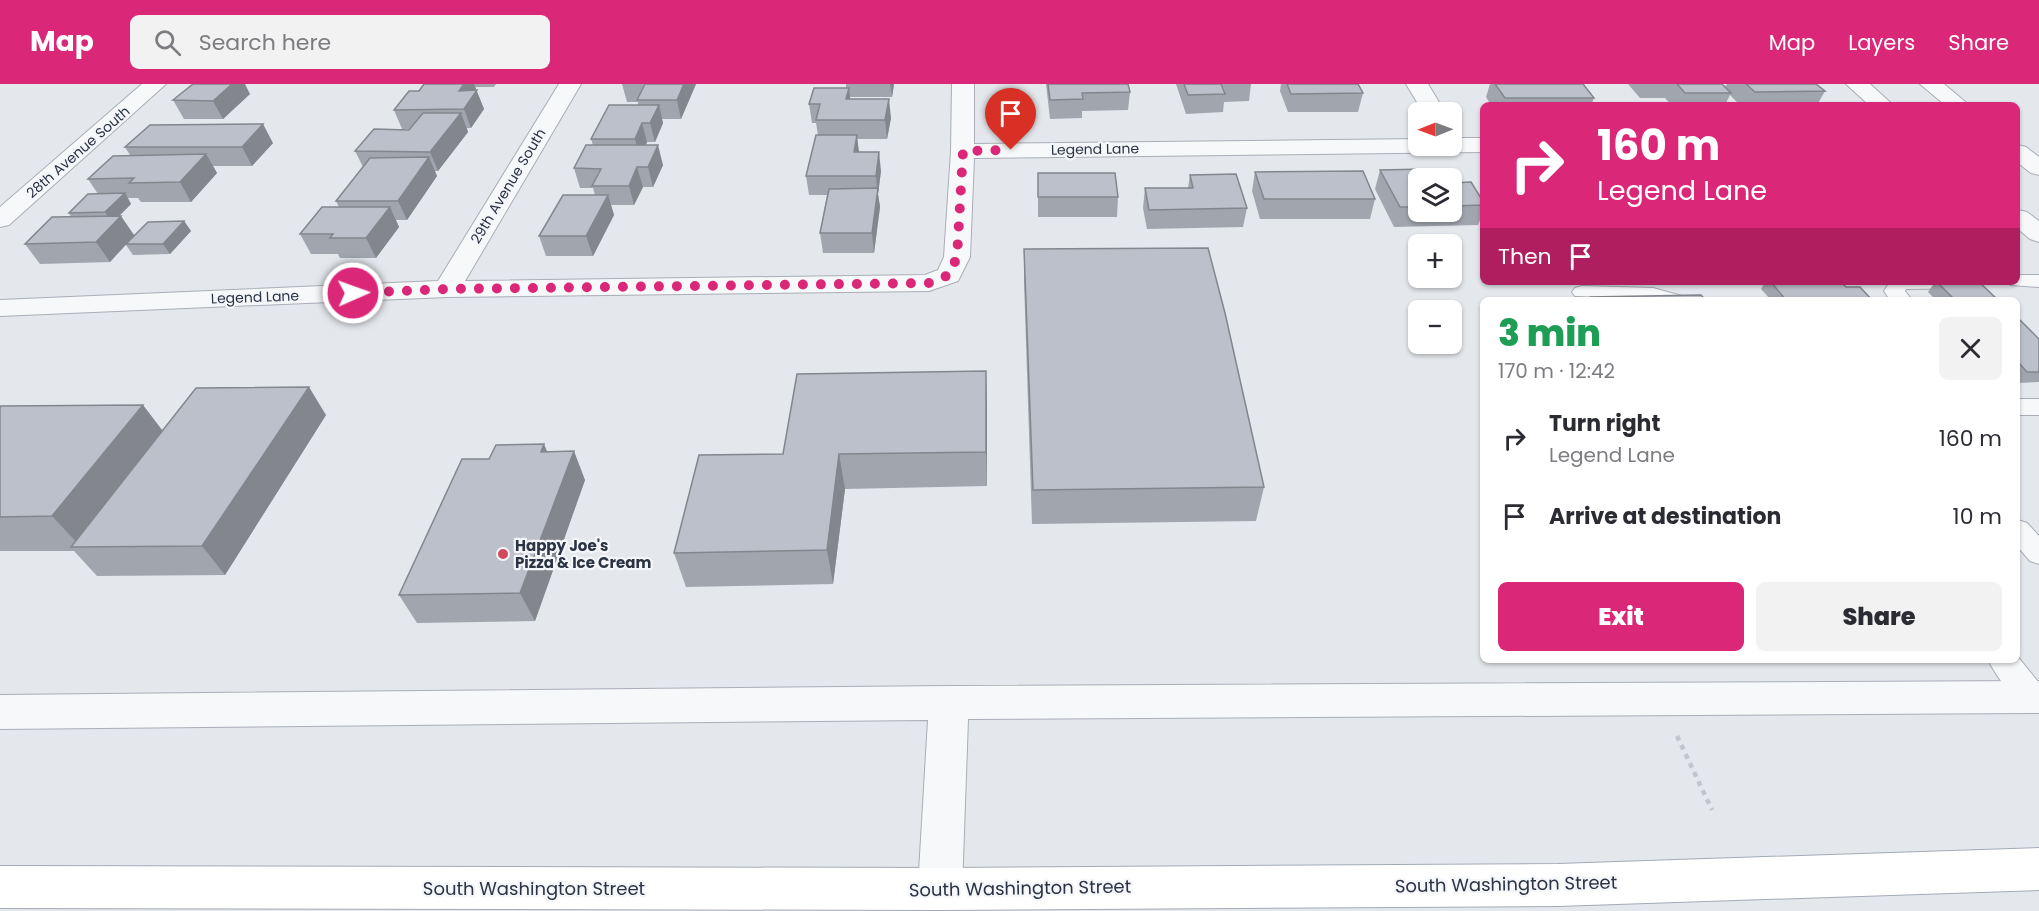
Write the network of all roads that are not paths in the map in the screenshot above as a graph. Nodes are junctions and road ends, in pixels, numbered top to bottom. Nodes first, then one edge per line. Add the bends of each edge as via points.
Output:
1 (155, 84) edge
2 (570, 84) edge
3 (963, 84) edge
4 (1417, 84) edge
5 (1857, 84) edge
6 (1931, 84) edge
7 (1428, 102) edge
8 (1878, 102) edge
9 (1954, 102) edge
10 (1462, 145) edge
11 (1480, 145) edge
12 (1408, 146) edge
13 (963, 151) junction
14 (2020, 154) edge
15 (2039, 168) edge
16 (2020, 219) edge
17 (0, 220) edge
18 (2039, 234) edge
19 (2039, 280) edge
20 (2020, 281) edge
21 (1898, 285) edge
22 (447, 289) junction
23 (1582, 292) dead end
24 (1664, 297) edge
25 (1899, 297) edge
26 (0, 308) edge
27 (2020, 407) edge
28 (2039, 407) edge
29 (2020, 532) edge
30 (2039, 554) edge
31 (2006, 663) edge
32 (2036, 698) edge
33 (949, 703) junction
34 (0, 712) edge
35 (2039, 869) edge
36 (0, 887) edge
37 (939, 900) edge

1 - 17 street, 28th Avenue South
2 - 22 street, 29th Avenue South
3 - 13 street
4 - 7 street
5 - 8 street
6 - 9 street
10 - 11 street, Legend Lane
12 - 13 street, Legend Lane
13 - 22 street, Legend Lane via 957,257 949,275 929,283
14 - 15 street
16 - 18 street
19 - 20 lane
21 - 25 lane via 1894,291
22 - 26 street, Legend Lane
23 - 24 lane
27 - 28 lane
29 - 30 lane
31 - 32 lane
32 - 33 street
33 - 34 street
33 - 37 street
35 - 37 main road, South Washington Street
36 - 37 main road, South Washington Street

